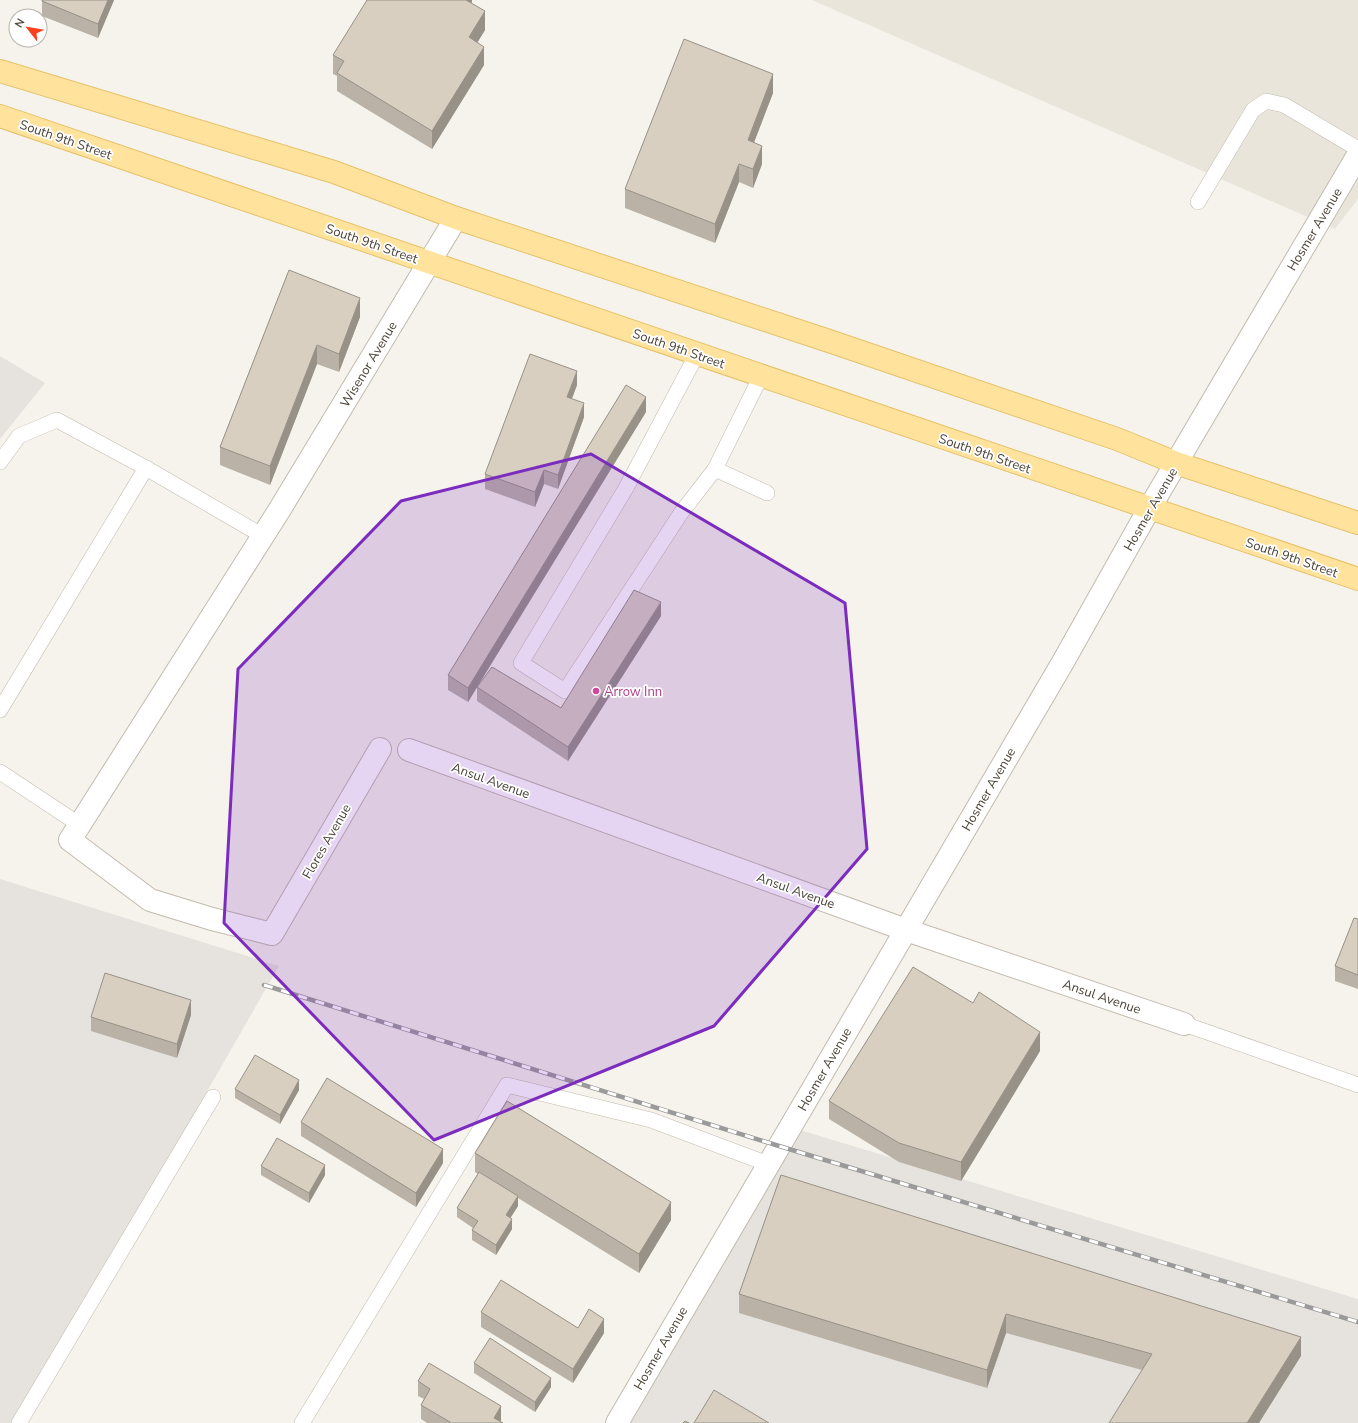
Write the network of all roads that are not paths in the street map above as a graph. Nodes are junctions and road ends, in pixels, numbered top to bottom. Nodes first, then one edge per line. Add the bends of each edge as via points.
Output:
1 (0, 71) edge
2 (0, 116) edge
3 (1358, 149) edge
4 (1358, 155) edge
5 (1198, 202) dead end
6 (456, 218) junction
7 (430, 263) junction
8 (697, 354) junction
9 (760, 376) junction
10 (0, 462) edge
11 (1176, 463) junction
12 (146, 468) junction
13 (715, 468) junction
14 (767, 493) dead end
15 (1149, 509) junction
16 (1358, 524) edge
17 (263, 536) junction
18 (1358, 579) edge
19 (0, 710) edge
20 (380, 749) dead end
21 (409, 750) dead end
22 (0, 772) edge
23 (80, 825) junction
24 (906, 930) junction
25 (272, 934) joint
26 (1184, 1024) joint
27 (1358, 1085) edge
28 (213, 1097) dead end
29 (768, 1164) junction
30 (19, 1423) edge
31 (302, 1423) edge
32 (617, 1423) edge

1 - 6 main road via 334,172
2 - 7 main road, South 9th Street
3 - 5 lane via 1284,105 1266,101 1253,110
4 - 11 street, Hosmer Avenue
6 - 7 street, Wisenor Avenue
6 - 11 main road via 829,341 1117,440
7 - 8 main road, South 9th Street
7 - 17 street, Wisenor Avenue
8 - 9 main road, South 9th Street
8 - 13 lane via 626,488 521,664 565,691 681,513
9 - 13 lane
9 - 15 main road, South 9th Street
10 - 12 lane via 20,436 57,420
11 - 15 street, Hosmer Avenue
11 - 16 main road
12 - 17 lane
12 - 19 lane
13 - 14 lane
15 - 18 main road, South 9th Street
15 - 24 street, Hosmer Avenue
17 - 23 street, Wisenor Avenue
20 - 25 street, Flores Avenue
21 - 24 street, Ansul Avenue
22 - 23 lane
23 - 25 street, Wisenor Avenue via 70,840 150,900
24 - 26 street, Ansul Avenue
24 - 29 street, Hosmer Avenue
26 - 27 lane
28 - 30 lane
29 - 31 lane via 651,1120 507,1085
29 - 32 street, Hosmer Avenue

